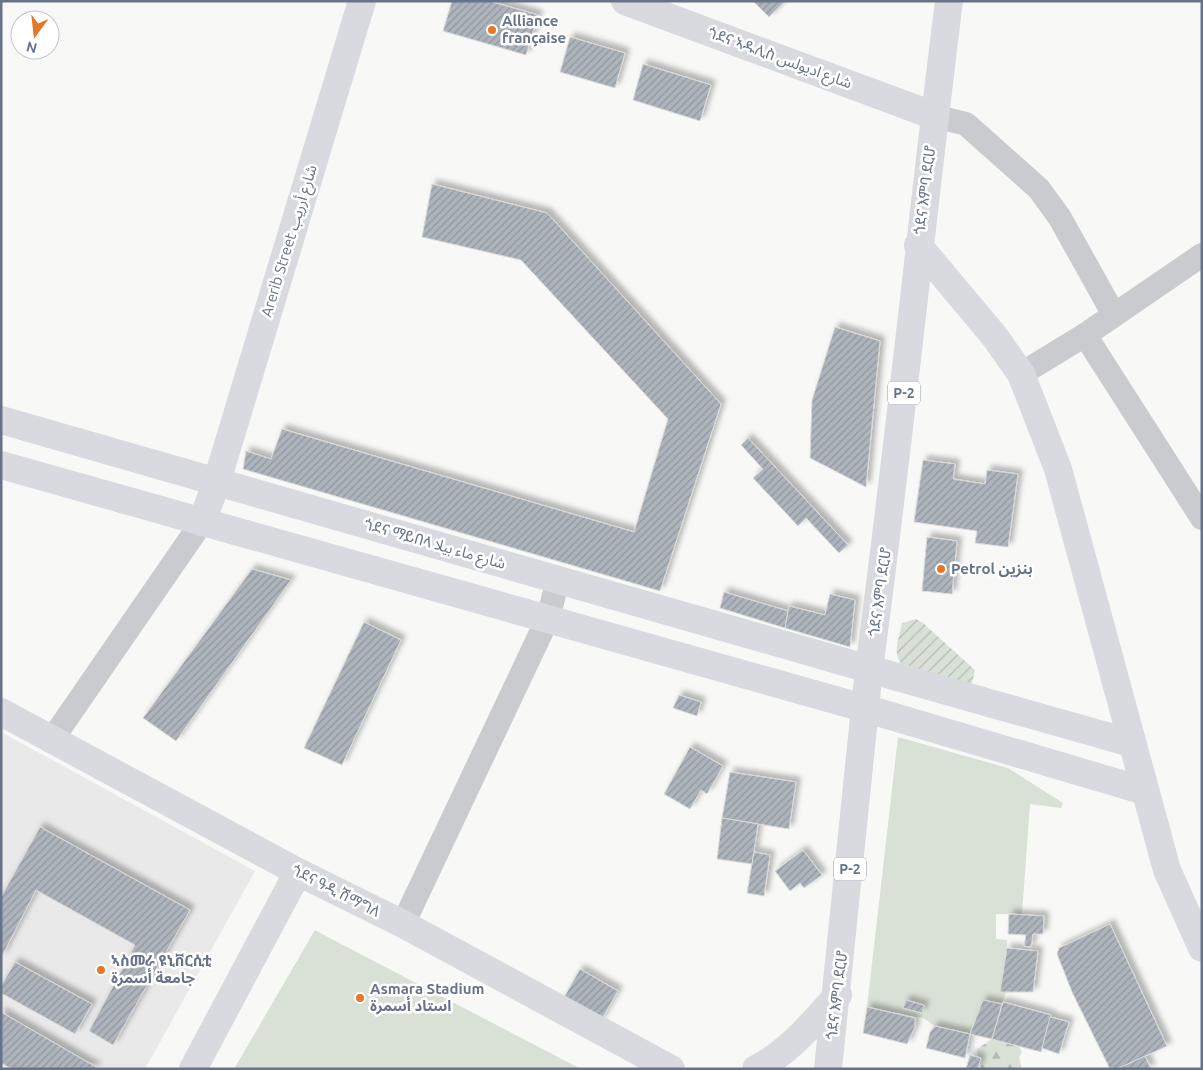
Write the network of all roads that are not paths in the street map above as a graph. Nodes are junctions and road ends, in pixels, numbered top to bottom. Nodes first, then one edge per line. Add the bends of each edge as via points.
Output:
1 (362, 1) edge
2 (625, 1) edge
3 (949, 1) edge
4 (935, 116) junction
5 (918, 245) junction
6 (1202, 255) edge
7 (1114, 315) junction
8 (1085, 336) junction
9 (1021, 374) junction
10 (1, 420) edge
11 (133, 457) junction
12 (1, 465) edge
13 (217, 480) junction
14 (120, 497) junction
15 (1202, 518) edge
16 (202, 522) junction
17 (558, 580) junction
18 (548, 618) junction
19 (869, 669) junction
20 (866, 708) junction
21 (1, 712) edge
22 (51, 740) junction
23 (1131, 743) junction
24 (1145, 790) junction
25 (298, 872) junction
26 (403, 924) junction
27 (1202, 948) edge
28 (838, 995) junction
29 (193, 1069) edge
30 (671, 1069) edge
31 (756, 1069) edge
32 (828, 1069) edge

1 - 13 main road, Arerib Street شارع أرريب
2 - 4 main road, ጎደና ኣዱሊስ شارع اديولس
3 - 4 main road, ጎደና እምባ ደርሆ
4 - 5 main road, ጎደና እምባ ደርሆ / P-2
4 - 7 street via 966,124 1039,189 1060,218
5 - 9 main road via 995,337
5 - 19 main road, ጎደና እምባ ደርሆ / P-2 via 897,460
6 - 7 street
7 - 8 street
8 - 9 street
8 - 15 street
9 - 23 main road via 1060,476 1091,582
10 - 11 main road, ጎደና ማይበላ شارع ماء بيلا
11 - 13 main road, ጎደና ማይበላ شارع ماء بيلا
11 - 14 main road
12 - 14 main road
13 - 16 main road, Arerib Street شارع أرريب
13 - 17 main road, ጎደና ማይበላ شارع ماء بيلا
14 - 16 main road
16 - 18 main road
16 - 22 street
17 - 18 street
17 - 19 main road, ጎደና ማይበላ شارع ماء بيلا
18 - 20 main road
18 - 26 street
19 - 20 main road, ጎደና እምባ ደርሆ / P-2
19 - 23 main road, ጎደና ማይበላ شارع ماء بيلا
20 - 24 main road
20 - 28 main road, ጎደና እምባ ደርሆ / P-2
21 - 22 main road, ጎደና ዓዲ ሽማግለ
22 - 25 main road, ጎደና ዓዲ ሽማግለ
23 - 24 main road
24 - 27 main road via 1167,870
25 - 26 main road, ጎደና ዓዲ ሽማግለ
25 - 29 main road
26 - 30 main road, ጎደና ዓዲ ሽማግለ
28 - 31 main road via 797,1040
28 - 32 main road, ጎደና እምባ ደርሆ / P-2

